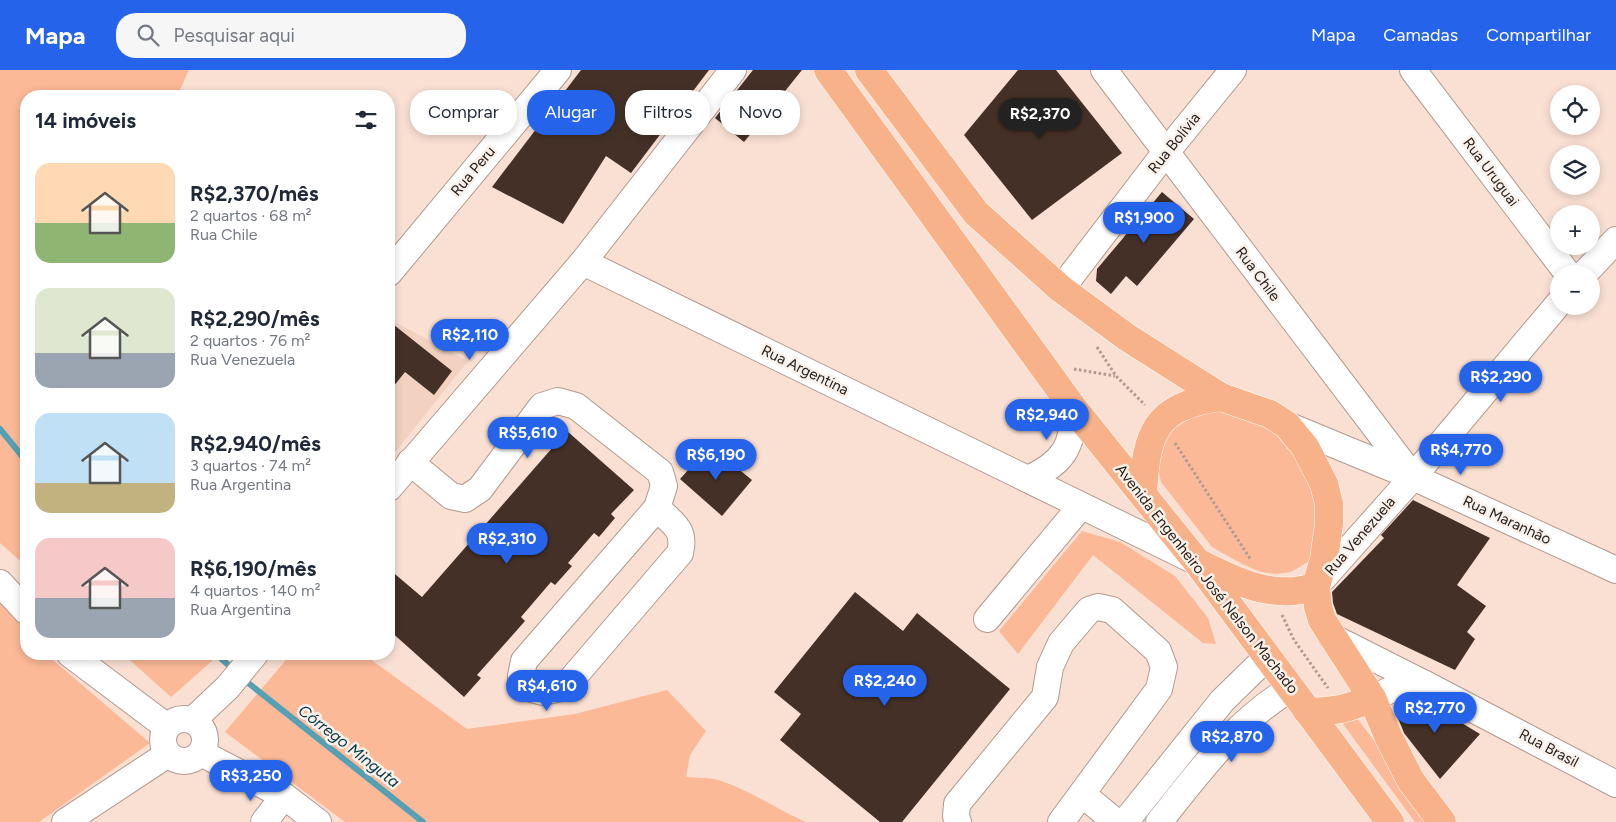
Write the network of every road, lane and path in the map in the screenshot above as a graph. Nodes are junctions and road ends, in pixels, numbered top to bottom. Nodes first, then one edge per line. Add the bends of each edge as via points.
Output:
1 (558, 70) edge
2 (828, 70) edge
3 (868, 70) edge
4 (1104, 70) edge
5 (1233, 70) edge
6 (1413, 70) edge
7 (731, 71) edge
8 (1166, 152) junction
9 (1616, 240) edge
10 (583, 262) junction
11 (395, 265) edge
12 (1561, 265) edge
13 (1592, 265) edge
14 (1061, 289) junction
15 (1550, 314) edge
16 (1116, 376) dead end
17 (1221, 398) junction
18 (1074, 409) junction
19 (1161, 421) junction
20 (1287, 425) junction
21 (410, 462) junction
22 (1413, 477) junction
23 (1028, 479) junction
24 (395, 481) edge
25 (1143, 495) junction
26 (1081, 506) junction
27 (657, 508) junction
28 (1197, 562) junction
29 (1616, 570) edge
30 (0, 583) edge
31 (1316, 586) junction
32 (1270, 590) junction
33 (20, 605) edge
34 (987, 618) dead end
35 (1332, 637) junction
36 (1267, 657) junction
37 (78, 660) edge
38 (244, 667) edge
39 (1425, 684) junction
40 (1291, 688) junction
41 (1372, 698) junction
42 (1344, 710) junction
43 (1307, 711) junction
44 (193, 720) junction
45 (168, 727) junction
46 (201, 753) junction
47 (168, 754) junction
48 (1616, 784) edge
49 (284, 796) junction
50 (1076, 811) edge
51 (65, 822) edge
52 (264, 822) edge
53 (318, 822) edge
54 (958, 822) edge
55 (1116, 822) edge
56 (1125, 822) edge
57 (1159, 822) edge
58 (1390, 822) edge
59 (1442, 822) edge

1 - 11 street, Rua Peru
2 - 18 main road, Avenida Engenheiro José Nelson Machado
3 - 14 main road via 976,213
4 - 8 street, Rua Chile
5 - 8 street, Rua Bolívia
6 - 12 street, Rua Uruguai
7 - 10 street
8 - 14 street, Rua Bolívia
8 - 22 street, Rua Chile
9 - 13 street
10 - 21 street
10 - 23 street, Rua Argentina
14 - 17 main road via 1128,338
15 - 22 street, Rua Venezuela
16 - 19 path
17 - 19 main road via 1182,406
17 - 20 main road via 1270,414
18 - 23 street via 1073,432 1064,453 1048,469
18 - 25 main road, Avenida Engenheiro José Nelson Machado
19 - 25 main road via 1147,448
19 - 32 path
20 - 22 street, Rua Maranhão
20 - 31 main road via 1317,468 1329,504 1329,524
21 - 24 street
21 - 27 street via 451,496 465,499 480,489 542,406 558,401 576,406 660,472 664,486
22 - 29 street, Rua Maranhão
22 - 31 street, Rua Venezuela
23 - 26 street, Rua Argentina
25 - 28 main road, Avenida Engenheiro José Nelson Machado
26 - 28 street, Rua Argentina
26 - 34 street
27 - 27 street via 524,660 521,676 528,688 543,692 565,687 680,553 684,540 680,531
28 - 32 main road via 1231,579
28 - 36 main road, Avenida Engenheiro José Nelson Machado
30 - 33 street
31 - 32 main road via 1302,591
31 - 35 main road via 1322,620
32 - 42 path via 1294,640
35 - 39 street, Rua Brasil
35 - 41 main road
36 - 40 main road, Avenida Engenheiro José Nelson Machado
36 - 56 street via 1222,701
37 - 45 street
38 - 44 street
39 - 41 street via 1402,685
39 - 48 street, Rua Brasil
40 - 43 main road, Avenida Engenheiro José Nelson Machado
40 - 57 street via 1241,724
41 - 42 main road
41 - 59 main road via 1411,781
42 - 43 main road
43 - 58 main road, Avenida Engenheiro José Nelson Machado
44 - 45 street via 175,720
44 - 46 street via 205,735 206,744
45 - 47 street via 163,735 163,745
46 - 47 street via 184,762
46 - 49 street
47 - 51 street
49 - 52 street
49 - 53 street
50 - 54 street via 1159,689 1164,667 1158,651 1112,610 1098,607 1088,610 1062,643 1050,667 1045,697 957,804
50 - 55 street

